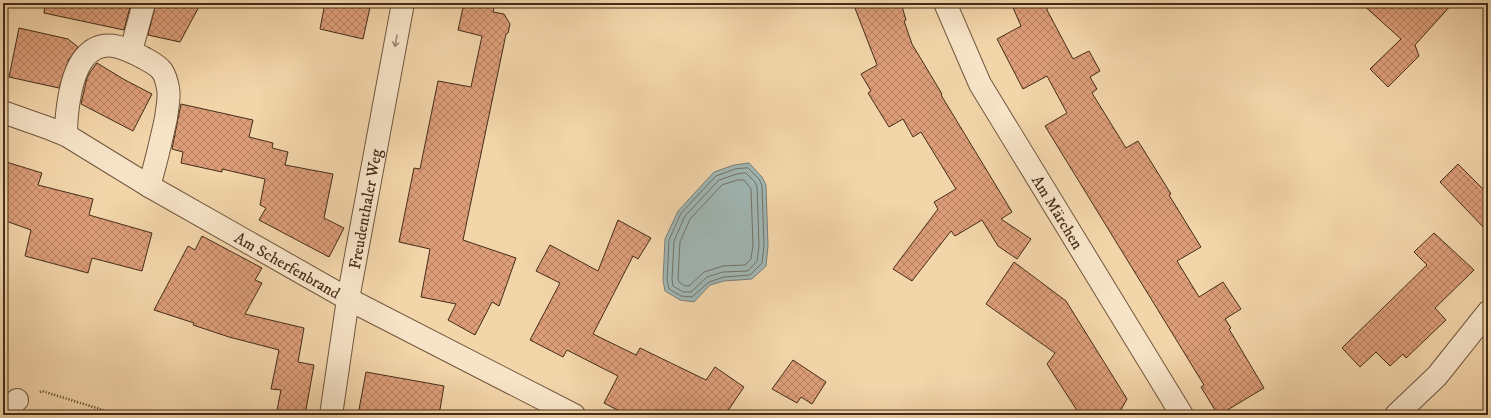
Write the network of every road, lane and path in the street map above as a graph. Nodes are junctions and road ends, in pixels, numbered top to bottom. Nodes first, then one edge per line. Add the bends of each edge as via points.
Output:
1 (144, 3) edge
2 (402, 3) edge
3 (945, 3) edge
4 (131, 51) junction
5 (3, 112) edge
6 (66, 136) junction
7 (149, 186) junction
8 (348, 299) junction
9 (1488, 312) edge
10 (10, 407) edge
11 (119, 415) edge
12 (331, 415) edge
13 (574, 415) edge
14 (1182, 415) edge
15 (1396, 415) edge

1 - 4 street
2 -> 8 street, Freudenthaler Weg
3 - 14 street, Am Märchen via 980,84
4 - 6 street via 116,45 106,45 85,56 76,71 66,118
4 - 7 street via 152,62 162,71 169,90 164,128
5 - 6 street, Am Scherfenbrand
6 - 7 street, Am Scherfenbrand
7 - 8 street, Am Scherfenbrand
8 - 12 street, Freudenthaler Weg
8 - 13 street, Am Scherfenbrand
9 - 15 street via 1437,376
10 - 11 path via 42,391

